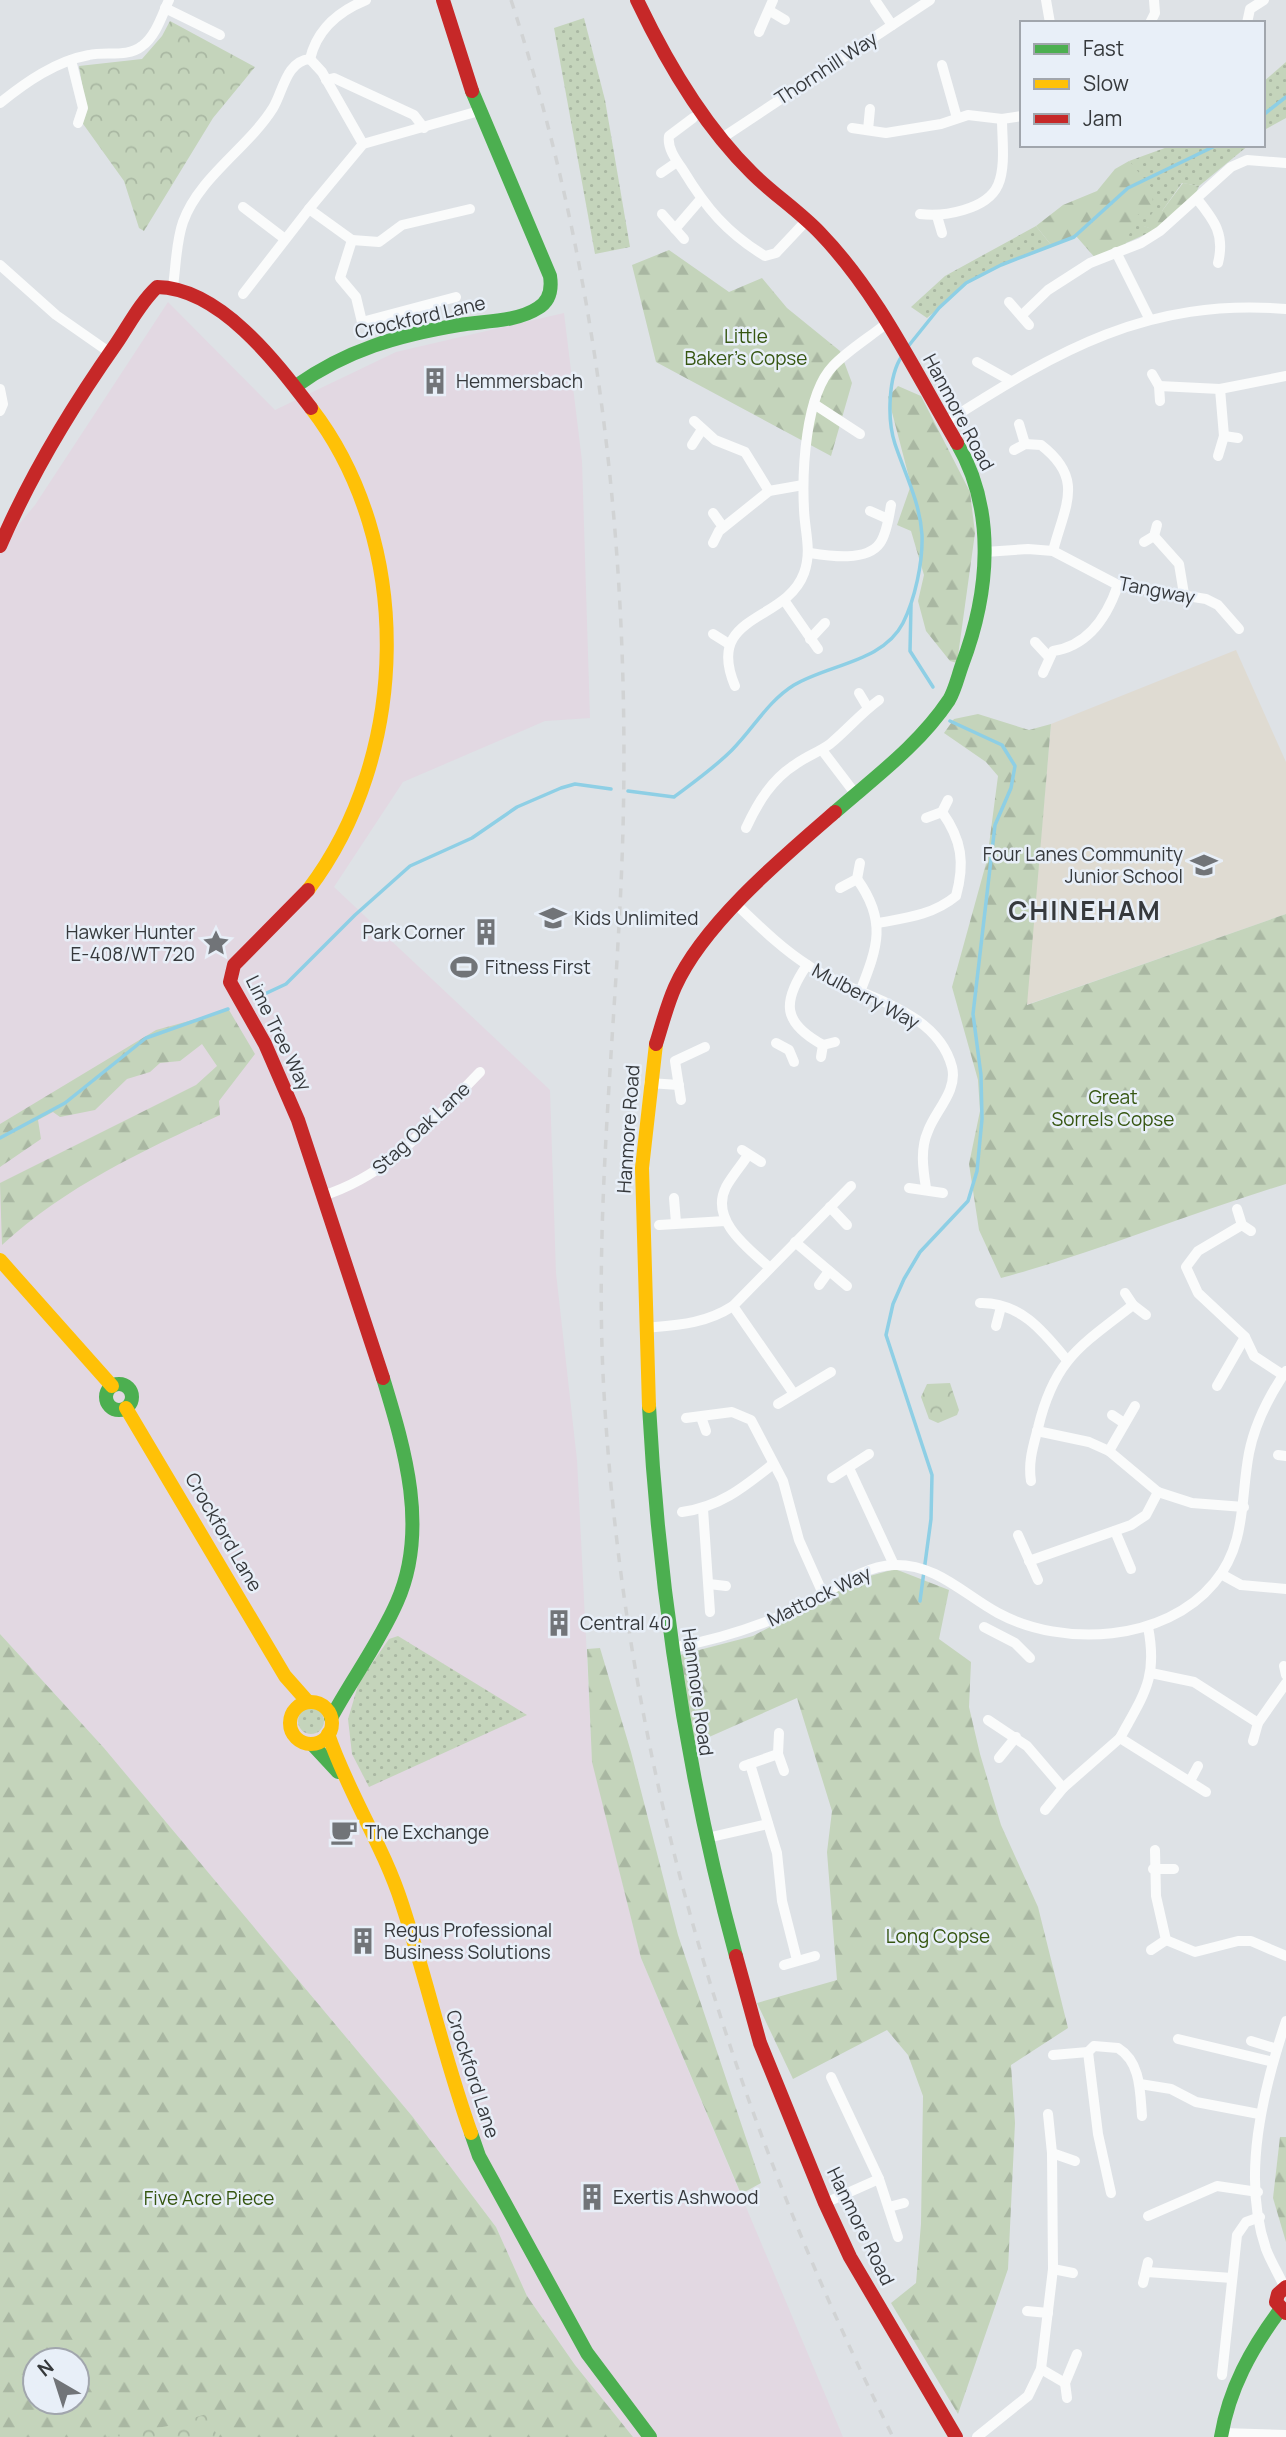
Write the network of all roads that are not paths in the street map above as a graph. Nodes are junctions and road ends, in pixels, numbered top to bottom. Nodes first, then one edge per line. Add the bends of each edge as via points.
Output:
1 (366, 0) edge
2 (443, 0) edge
3 (637, 0) edge
4 (875, 0) edge
5 (930, 0) edge
6 (1046, 0) edge
7 (1154, 0) edge
8 (1264, 0) edge
9 (167, 4) edge
10 (771, 5) edge
11 (785, 20) dead end
12 (1050, 21) edge
13 (1151, 21) edge
14 (1248, 21) edge
15 (892, 25) junction
16 (220, 34) dead end
17 (756, 34) dead end
18 (310, 59) junction
19 (71, 60) junction
20 (942, 65) dead end
21 (326, 79) junction
22 (0, 86) edge
23 (4, 100) edge
24 (870, 109) dead end
25 (479, 111) junction
26 (1020, 116) edge
27 (693, 118) dead end
28 (957, 118) junction
29 (1002, 120) junction
30 (79, 122) dead end
31 (424, 128) junction
32 (852, 128) dead end
33 (868, 130) junction
34 (722, 138) junction
35 (363, 144) junction
36 (677, 162) junction
37 (1286, 163) edge
38 (661, 173) dead end
39 (700, 200) junction
40 (1197, 200) junction
41 (243, 207) dead end
42 (309, 209) junction
43 (470, 209) dead end
44 (662, 214) dead end
45 (920, 214) dead end
46 (937, 216) junction
47 (807, 220) junction
48 (675, 229) junction
49 (942, 233) dead end
50 (285, 239) junction
51 (684, 239) dead end
52 (352, 240) junction
53 (1116, 252) junction
54 (1218, 263) dead end
55 (0, 265) edge
56 (173, 286) junction
57 (243, 294) dead end
58 (456, 297) dead end
59 (1009, 302) dead end
60 (1286, 309) edge
61 (1022, 315) junction
62 (1149, 318) junction
63 (887, 323) junction
64 (1029, 325) dead end
65 (109, 352) junction
66 (977, 362) dead end
67 (1152, 374) dead end
68 (1286, 376) edge
69 (1011, 381) junction
70 (296, 386) junction
71 (1159, 386) junction
72 (0, 389) edge
73 (1220, 389) junction
74 (1160, 401) dead end
75 (814, 404) junction
76 (0, 411) edge
77 (694, 421) dead end
78 (946, 422) junction
79 (1020, 424) dead end
80 (701, 431) junction
81 (860, 434) dead end
82 (1224, 436) junction
83 (1238, 438) dead end
84 (1025, 444) junction
85 (692, 445) dead end
86 (1014, 450) dead end
87 (1218, 456) dead end
88 (803, 485) junction
89 (769, 491) junction
90 (891, 505) dead end
91 (870, 511) dead end
92 (713, 513) dead end
93 (888, 519) junction
94 (723, 527) junction
95 (1152, 535) dead end
96 (713, 543) dead end
97 (0, 546) edge
98 (1053, 551) junction
99 (985, 552) junction
100 (810, 553) junction
101 (1118, 585) junction
102 (1184, 594) junction
103 (784, 600) junction
104 (825, 623) dead end
105 (1239, 629) dead end
106 (713, 634) dead end
107 (810, 639) junction
108 (1035, 642) dead end
109 (729, 644) junction
110 (818, 649) dead end
111 (1048, 656) junction
112 (1043, 673) dead end
113 (735, 686) dead end
114 (859, 693) dead end
115 (879, 700) dead end
116 (868, 708) junction
117 (822, 750) junction
118 (857, 796) junction
119 (745, 797) dead end
120 (947, 800) dead end
121 (758, 802) junction
122 (942, 812) junction
123 (926, 818) dead end
124 (747, 828) dead end
125 (860, 863) dead end
126 (857, 880) junction
127 (840, 888) dead end
128 (736, 904) junction
129 (878, 923) junction
130 (807, 965) junction
131 (860, 992) junction
132 (801, 1033) junction
133 (835, 1042) dead end
134 (776, 1043) dead end
135 (705, 1047) dead end
136 (789, 1050) junction
137 (794, 1062) dead end
138 (480, 1072) dead end
139 (649, 1083) junction
140 (679, 1085) junction
141 (681, 1100) dead end
142 (761, 1162) dead end
143 (851, 1186) dead end
144 (909, 1188) dead end
145 (926, 1188) junction
146 (943, 1193) dead end
147 (321, 1196) junction
148 (674, 1198) dead end
149 (830, 1207) junction
150 (1237, 1209) dead end
151 (725, 1221) junction
152 (676, 1223) junction
153 (659, 1224) dead end
154 (847, 1225) dead end
155 (795, 1242) junction
156 (0, 1260) edge
157 (770, 1268) junction
158 (830, 1271) junction
159 (819, 1285) dead end
160 (847, 1286) dead end
161 (1125, 1293) dead end
162 (980, 1303) dead end
163 (1133, 1305) junction
164 (733, 1306) junction
165 (1001, 1307) junction
166 (1146, 1315) dead end
167 (996, 1326) dead end
168 (646, 1328) junction
169 (1245, 1338) junction
170 (1066, 1359) junction
171 (831, 1372) dead end
172 (1285, 1373) edge
173 (1217, 1378) dead end
174 (794, 1394) junction
175 (778, 1404) dead end
176 (1135, 1406) dead end
177 (1112, 1415) dead end
178 (701, 1417) junction
179 (686, 1418) dead end
180 (1124, 1423) junction
181 (706, 1431) dead end
182 (1037, 1431) junction
183 (1109, 1451) junction
184 (869, 1454) dead end
185 (773, 1464) junction
186 (1015, 1464) dead end
187 (1029, 1465) junction
188 (849, 1468) junction
189 (832, 1478) dead end
190 (1031, 1481) dead end
191 (1158, 1492) junction
192 (1244, 1507) junction
193 (702, 1509) junction
194 (681, 1512) dead end
195 (1115, 1531) junction
196 (1017, 1535) dead end
197 (1029, 1561) junction
198 (894, 1565) junction
199 (1131, 1569) dead end
200 (1221, 1574) junction
201 (1038, 1580) dead end
202 (709, 1584) junction
203 (726, 1586) dead end
204 (1286, 1589) edge
205 (824, 1595) junction
206 (710, 1612) dead end
207 (1027, 1624) junction
208 (1148, 1627) junction
209 (984, 1628) dead end
210 (1015, 1643) junction
211 (673, 1648) junction
212 (1030, 1658) dead end
213 (1152, 1673) junction
214 (285, 1676) junction
215 (1286, 1683) edge
216 (345, 1690) junction
217 (313, 1703) junction
218 (292, 1714) junction
219 (331, 1718) junction
220 (988, 1720) dead end
221 (1258, 1723) junction
222 (779, 1732) dead end
223 (328, 1734) junction
224 (1016, 1737) junction
225 (1120, 1738) junction
226 (1253, 1741) dead end
227 (312, 1744) junction
228 (778, 1754) junction
229 (999, 1758) dead end
230 (1198, 1766) dead end
231 (784, 1771) dead end
232 (342, 1776) junction
233 (1190, 1781) junction
234 (1063, 1788) junction
235 (1206, 1792) dead end
236 (1045, 1810) dead end
237 (768, 1825) junction
238 (706, 1838) junction
239 (1154, 1850) dead end
240 (1153, 1869) junction
241 (1174, 1869) dead end
242 (1166, 1940) junction
243 (1151, 1950) dead end
244 (815, 1956) dead end
245 (1286, 1956) edge
246 (797, 1961) junction
247 (784, 1965) dead end
248 (1286, 2021) edge
249 (1283, 2038) edge
250 (1178, 2039) dead end
251 (1251, 2041) dead end
252 (1277, 2049) junction
253 (1087, 2052) junction
254 (1053, 2055) dead end
255 (1273, 2062) junction
256 (831, 2077) dead end
257 (1139, 2084) junction
258 (1048, 2114) dead end
259 (1259, 2114) junction
260 (1142, 2116) dead end
261 (1052, 2154) junction
262 (1075, 2161) dead end
263 (879, 2179) junction
264 (1113, 2187) dead end
265 (1258, 2192) junction
266 (825, 2203) junction
267 (904, 2203) dead end
268 (889, 2207) junction
269 (1148, 2216) dead end
270 (1260, 2217) junction
271 (898, 2237) dead end
272 (1053, 2269) junction
273 (1073, 2273) dead end
274 (1232, 2278) junction
275 (1143, 2283) dead end
276 (1285, 2288) edge
277 (1027, 2311) dead end
278 (1283, 2312) edge
279 (1048, 2313) junction
280 (1077, 2354) dead end
281 (1041, 2369) junction
282 (1222, 2375) dead end
283 (1065, 2383) junction
284 (1067, 2398) dead end
285 (1221, 2435) edge
286 (1286, 2435) edge
287 (650, 2437) edge
288 (956, 2437) edge
289 (976, 2437) edge

1 - 18 street via 331,20 313,46
2 - 25 street, Crockford Lane
3 - 34 street, Hanmore Road via 663,55
4 - 15 street
5 - 15 street, Thornhill Way
6 - 12 street
7 - 13 street
8 - 14 street via 1251,9
9 - 16 street
9 - 19 street via 142,47
10 - 11 street
10 - 17 street
15 - 34 street, Thornhill Way
18 - 21 street
18 - 56 street via 296,66 282,83 274,107 197,198 183,222
19 - 23 street
19 - 30 street via 83,108
20 - 28 street
21 - 31 street via 334,78 414,115
21 - 35 street
22 - 23 street
24 - 33 street
25 - 31 street
25 - 70 street, Crockford Lane via 550,276 552,288 545,304 526,314 372,344 333,361
26 - 29 street
27 - 36 street via 669,136
28 - 29 street via 986,115
28 - 33 street via 907,131
29 - 46 street via 1001,175 993,193 976,205
31 - 35 street
32 - 33 street
34 - 47 street, Hanmore Road via 751,172
35 - 42 street
36 - 38 street
36 - 39 street
37 - 40 street via 1247,160 1231,167
39 - 47 street via 747,246 765,256 776,253
39 - 48 street
40 - 53 street via 1160,231
40 - 54 street via 1217,223
41 - 50 street
42 - 50 street
42 - 52 street
43 - 52 street via 402,225 379,242
44 - 48 street
45 - 46 street
46 - 49 street
47 - 63 street, Hanmore Road via 854,272
48 - 51 street
50 - 57 street
52 - 58 street via 340,278 356,297 362,322
53 - 61 street via 1048,290
53 - 62 street
55 - 65 street via 56,315
56 - 65 street via 154,289
56 - 70 street via 237,327
59 - 61 street
60 - 62 street via 1203,309
61 - 64 street
62 - 69 street via 1085,341
63 - 75 street via 831,368
63 - 78 street, Hanmore Road
65 - 97 street via 37,469
66 - 69 street
67 - 71 street
68 - 73 street
69 - 78 street
70 - 147 street, Lime Tree Way via 340,453 373,531 386,599 385,695 377,747 335,848 303,898 233,966 230,977 285,1089
71 - 73 street
71 - 74 street
72 - 76 street via 4,404
73 - 82 street
75 - 81 street
75 - 88 street
77 - 80 street
78 - 99 street, Hanmore Road via 976,481
79 - 84 street
80 - 85 street
80 - 89 street via 744,452
82 - 83 street
82 - 87 street
84 - 86 street
84 - 98 street via 1041,445 1068,477 1068,495
88 - 89 street
88 - 100 street
89 - 94 street
90 - 93 street
91 - 93 street
92 - 94 street
93 - 100 street via 875,547 835,557
94 - 96 street
95 - 102 street via 1179,564
98 - 99 street, Tangway
98 - 101 street, Tangway
99 - 118 street, Hanmore Road via 974,634 950,698 917,741
100 - 103 street via 798,588
101 - 102 street, Tangway via 1162,595
101 - 111 street via 1105,616 1081,642
102 - 105 street, Tangway via 1218,606
103 - 107 street
103 - 109 street via 760,612
104 - 107 street
106 - 109 street
107 - 110 street
108 - 111 street
109 - 113 street via 727,667
111 - 112 street
114 - 116 street
115 - 116 street
116 - 117 street
117 - 118 street
117 - 121 street via 795,764
118 - 128 street, Hanmore Road via 800,842
119 - 121 street
120 - 122 street
121 - 124 street
122 - 123 street
122 - 129 street via 959,843 963,863 956,896 920,915
125 - 126 street
126 - 127 street
126 - 129 street
128 - 130 street, Mulberry Way
128 - 139 street, Hanmore Road via 701,943 681,975 660,1027
129 - 131 street via 876,951
130 - 131 street, Mulberry Way
130 - 132 street via 790,998 791,1015
131 - 145 street, Mulberry Way via 928,1028 952,1067 948,1096 923,1147
132 - 133 street via 822,1051
132 - 136 street
134 - 136 street
135 - 140 street via 675,1060
136 - 137 street
138 - 147 street, Stag Oak Lane via 397,1156 361,1182
139 - 140 street
139 - 168 street, Hanmore Road via 642,1168
140 - 141 street
142 - 151 street via 745,1153 724,1191
143 - 149 street
144 - 145 street
145 - 146 street
147 - 216 street, Lime Tree Way via 381,1377 407,1469 413,1515 411,1559 397,1602 380,1638
148 - 152 street
149 - 154 street
149 - 155 street
150 - 169 street via 1246,1228 1198,1251 1186,1267 1198,1293
151 - 152 street
151 - 157 street
152 - 153 street
155 - 157 street
155 - 158 street
156 - 214 street, Crockford Lane via 112,1386 120,1384 131,1391 126,1408
157 - 164 street
158 - 159 street
158 - 160 street
161 - 163 street
162 - 165 street
163 - 166 street
163 - 170 street
164 - 168 street via 714,1318
164 - 174 street
165 - 167 street
165 - 170 street via 1035,1322
168 - 211 street, Hanmore Road via 655,1517
169 - 172 street via 1254,1356
169 - 173 street
170 - 182 street via 1050,1384
171 - 174 street
172 - 192 street, Mattock Way via 1253,1435
174 - 175 street
176 - 180 street
177 - 180 street
178 - 179 street
178 - 181 street
178 - 185 street via 742,1414 751,1420
180 - 183 street
182 - 183 street
182 - 187 street
183 - 191 street
184 - 188 street
185 - 193 street via 730,1497
185 - 205 street via 789,1497 799,1541
186 - 187 street
187 - 190 street
188 - 189 street
188 - 198 street
191 - 192 street via 1192,1503
191 - 195 street via 1146,1515
192 - 200 street, Mattock Way via 1237,1544
193 - 194 street
193 - 202 street
195 - 197 street
195 - 199 street
196 - 197 street
197 - 201 street
198 - 205 street, Mattock Way via 861,1573
198 - 207 street, Mattock Way via 932,1571 999,1614
200 - 204 street via 1241,1585
200 - 208 street, Mattock Way via 1199,1599
202 - 203 street
202 - 206 street
205 - 211 street, Mattock Way via 745,1631
207 - 208 street, Mattock Way via 1054,1631 1105,1634
207 - 210 street
208 - 213 street via 1154,1655
209 - 210 street
210 - 212 street
211 - 238 street, Hanmore Road via 689,1762
213 - 221 street via 1194,1682
213 - 225 street
214 - 217 street, Crockford Lane
214 - 218 street, Crockford Lane
215 - 221 street
216 - 217 street, Lime Tree Way
216 - 219 street, Lime Tree Way
217 - 218 street
217 - 219 street
218 - 227 street via 292,1732 300,1741
219 - 223 street
220 - 224 street
221 - 226 street
222 - 228 street
223 - 227 street
223 - 232 street, Crockford Lane
224 - 229 street
224 - 234 street
225 - 233 street
225 - 234 street
227 - 232 street, Crockford Lane
228 - 231 street
228 - 237 street via 747,1765
230 - 233 street
232 - 287 street, Crockford Lane via 383,1853 402,1904 452,2080 479,2156 587,2353
233 - 235 street
234 - 236 street
237 - 238 street
237 - 246 street
238 - 266 street, Hanmore Road via 760,2043
239 - 240 street
240 - 241 street
240 - 242 street
242 - 243 street
242 - 245 street via 1195,1952 1251,1941
244 - 246 street
246 - 247 street
248 - 249 street
249 - 252 street
250 - 255 street
251 - 252 street
252 - 255 street
253 - 254 street
253 - 257 street via 1094,2046 1113,2046 1125,2052
253 - 264 street via 1098,2134
255 - 259 street
256 - 263 street
257 - 259 street via 1171,2089 1196,2102
257 - 260 street
258 - 261 street
259 - 265 street
261 - 262 street
261 - 272 street
263 - 266 street
263 - 268 street
265 - 269 street via 1217,2186
265 - 270 street
266 - 288 street, Hanmore Road via 850,2257
267 - 268 street
268 - 271 street
270 - 274 street via 1246,2222 1237,2235
270 - 276 street via 1266,2248
272 - 273 street
272 - 279 street
274 - 275 street via 1147,2267
274 - 282 street
276 - 278 street via 1276,2298
277 - 279 street
278 - 285 street via 1261,2334 1238,2379
279 - 281 street
280 - 283 street
281 - 283 street
281 - 289 street via 1028,2396
283 - 284 street
285 - 286 street

